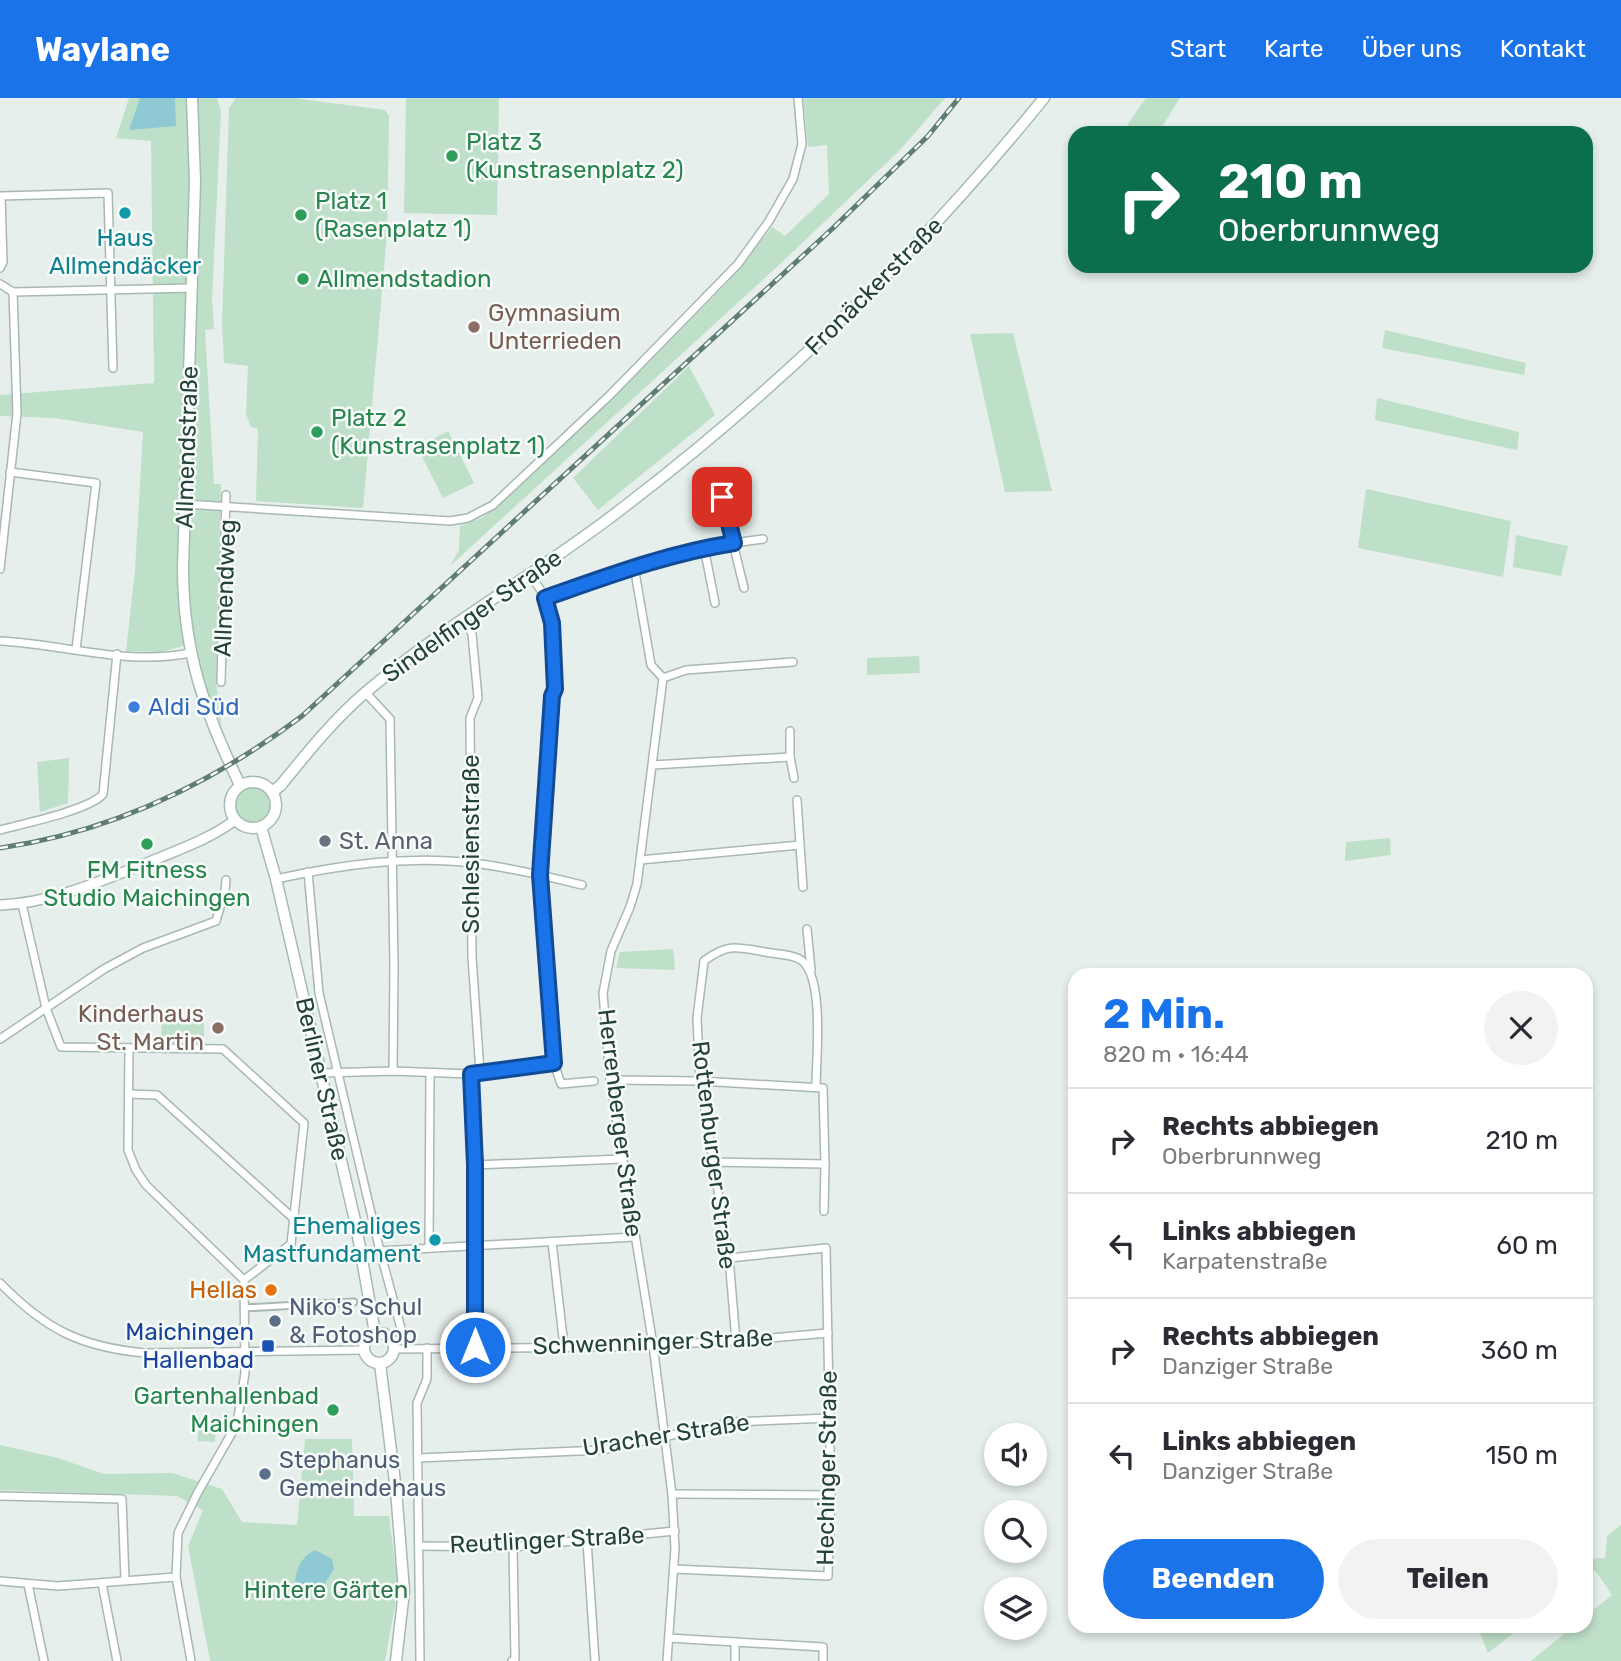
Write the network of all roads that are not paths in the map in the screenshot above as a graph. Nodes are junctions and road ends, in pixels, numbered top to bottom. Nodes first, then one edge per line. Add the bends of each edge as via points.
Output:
1 (192, 98) edge
2 (798, 98) edge
3 (1044, 98) edge
4 (0, 268) edge
5 (0, 284) edge
6 (193, 288) junction
7 (110, 289) junction
8 (13, 292) junction
9 (113, 368) dead end
10 (687, 456) joint
11 (10, 472) junction
12 (716, 474) dead end
13 (4, 486) edge
14 (226, 495) dead end
15 (185, 504) junction
16 (227, 508) junction
17 (763, 538) dead end
18 (734, 543) junction
19 (704, 547) junction
20 (634, 566) junction
21 (0, 569) edge
22 (531, 575) junction
23 (744, 587) dead end
24 (545, 598) junction
25 (715, 603) dead end
26 (464, 619) junction
27 (0, 641) edge
28 (76, 649) junction
29 (190, 653) junction
30 (117, 654) junction
31 (793, 662) dead end
32 (663, 678) junction
33 (221, 681) dead end
34 (365, 692) junction
35 (790, 731) dead end
36 (790, 757) junction
37 (653, 765) junction
38 (794, 778) dead end
39 (240, 785) junction
40 (272, 792) junction
41 (797, 800) dead end
42 (235, 820) junction
43 (261, 827) junction
44 (0, 830) edge
45 (800, 845) junction
46 (640, 860) junction
47 (391, 861) junction
48 (471, 862) junction
49 (308, 872) junction
50 (540, 875) junction
51 (276, 879) junction
52 (226, 880) dead end
53 (582, 885) dead end
54 (803, 887) dead end
55 (22, 904) junction
56 (0, 905) edge
57 (807, 929) dead end
58 (811, 971) junction
59 (46, 1007) junction
60 (0, 1039) edge
61 (129, 1048) junction
62 (554, 1063) junction
63 (337, 1071) junction
64 (393, 1071) junction
65 (481, 1072) junction
66 (321, 1073) junction
67 (430, 1073) junction
68 (471, 1074) junction
69 (610, 1080) junction
70 (594, 1081) dead end
71 (700, 1081) junction
72 (819, 1087) junction
73 (129, 1094) junction
74 (622, 1159) junction
75 (713, 1162) junction
76 (825, 1164) junction
77 (475, 1165) junction
78 (824, 1211) dead end
79 (294, 1219) junction
80 (635, 1237) junction
81 (552, 1242) junction
82 (475, 1245) junction
83 (429, 1248) junction
84 (380, 1251) junction
85 (729, 1258) junction
86 (244, 1279) junction
87 (0, 1283) edge
88 (354, 1302) dead end
89 (244, 1308) junction
90 (402, 1332) dead end
91 (375, 1333) junction
92 (828, 1333) junction
93 (736, 1341) junction
94 (653, 1345) junction
95 (564, 1346) junction
96 (475, 1347) junction
97 (427, 1348) junction
98 (395, 1349) junction
99 (364, 1350) junction
100 (244, 1352) junction
101 (380, 1364) junction
102 (830, 1418) junction
103 (664, 1436) junction
104 (418, 1458) junction
105 (672, 1494) junction
106 (831, 1495) junction
107 (0, 1496) edge
108 (675, 1531) junction
109 (587, 1541) junction
110 (419, 1546) junction
111 (513, 1547) junction
112 (674, 1569) junction
113 (176, 1577) junction
114 (125, 1580) junction
115 (0, 1581) edge
116 (102, 1583) junction
117 (28, 1584) junction
118 (669, 1638) junction
119 (735, 1642) junction
120 (44, 1661) edge
121 (117, 1661) edge
122 (191, 1661) edge
123 (396, 1661) edge
124 (420, 1661) edge
125 (512, 1661) edge
126 (595, 1661) edge
127 (667, 1661) edge
128 (735, 1661) edge
129 (823, 1661) edge

1 - 6 main road, Allmendstraße
2 - 16 street via 802,144 793,179 738,264 618,387 493,505 450,521
3 - 10 main road, Fronäckerstraße via 956,204 855,309
4 - 7 street via 1,196 108,193
5 - 8 street
6 - 7 street
6 - 15 main road, Allmendstraße
7 - 8 street
7 - 9 street
8 - 11 street via 17,402
10 - 22 main road, Sindelfinger Straße
11 - 13 street
11 - 28 street via 96,483
12 - 18 street
13 - 21 street
14 - 16 street, Allmendweg
15 - 16 street
15 - 29 main road, Allmendstraße via 183,600
16 - 33 street, Allmendweg
17 - 18 street
18 - 19 street
18 - 23 street
19 - 20 street
19 - 25 street
20 - 24 street
20 - 32 street via 651,665
22 - 24 street
22 - 26 main road, Sindelfinger Straße
24 - 50 street via 552,623 555,689
26 - 34 main road, Sindelfinger Straße
26 - 48 street, Schlesienstraße via 472,634 478,698 470,718
27 - 28 street
28 - 30 street
29 - 30 street via 158,658
29 - 39 main road, Allmendstraße via 201,695
30 - 44 street via 106,782 100,797
31 - 32 street via 686,670
32 - 37 street, Herrenberger Straße
34 - 40 main road, Sindelfinger Straße
34 - 47 street via 390,719
35 - 36 street
36 - 37 street
36 - 38 street
37 - 46 street, Herrenberger Straße
39 - 40 main road via 258,782
39 - 42 main road via 230,802
40 - 43 main road via 275,812
41 - 45 street
42 - 43 main road via 244,827
42 - 55 street via 181,849 96,883
43 - 51 main road, Berliner Straße
45 - 46 street
45 - 54 street
46 - 69 street, Herrenberger Straße via 630,907 611,951 603,993
47 - 48 street
47 - 49 street
47 - 64 street
48 - 50 street
48 - 65 street, Schlesienstraße via 472,957
49 - 51 street
49 - 63 street via 319,993
50 - 53 street
50 - 62 street
51 - 66 main road, Berliner Straße
52 - 59 street via 216,921 143,948
55 - 56 street
55 - 59 street
57 - 58 street
58 - 71 street, Rottenburger Straße via 800,959 734,946 720,949 704,961 697,1018
58 - 72 street
59 - 60 street
59 - 61 street via 61,1047
61 - 73 street
61 - 79 street via 223,1049 304,1123
62 - 65 street
62 - 70 street via 561,1084
63 - 64 street
63 - 66 street
63 - 84 street
64 - 67 street
65 - 68 street
66 - 91 main road, Berliner Straße via 356,1224
67 - 68 street
67 - 83 street
68 - 77 street
69 - 71 street
69 - 74 street, Herrenberger Straße
71 - 72 street
71 - 75 street, Rottenburger Straße
72 - 76 street
73 - 79 street via 157,1095
73 - 86 street via 128,1150 136,1170
74 - 77 street
74 - 80 street, Herrenberger Straße
75 - 76 street
75 - 85 street, Rottenburger Straße
76 - 78 street
77 - 82 street
79 - 86 street via 291,1244
80 - 81 street
80 - 94 street, Herrenberger Straße
81 - 82 street
81 - 95 street
82 - 83 street
82 - 96 street
83 - 84 street
84 - 90 street
85 - 92 street, Hechinger Straße via 826,1248
85 - 93 street, Rottenburger Straße
86 - 89 street
87 - 100 street via 39,1318 101,1348 145,1353
88 - 89 street
89 - 100 street
91 - 98 main road via 389,1336
91 - 99 main road
92 - 93 street, Schwenninger Straße
92 - 102 street, Hechinger Straße
93 - 94 street, Schwenninger Straße
94 - 95 street, Schwenninger Straße
94 - 103 street, Herrenberger Straße
95 - 96 street, Schwenninger Straße
96 - 97 street, Schwenninger Straße
97 - 98 street, Schwenninger Straße
97 - 104 street via 427,1379 417,1403
98 - 101 main road via 390,1359
99 - 100 street
99 - 101 main road
100 - 113 street via 237,1424 178,1533
101 - 123 main road via 404,1591
102 - 103 street, Uracher Straße via 733,1422
102 - 106 street, Hechinger Straße
103 - 104 street, Uracher Straße via 602,1450
103 - 105 street, Herrenberger Straße
104 - 110 street
105 - 106 street
105 - 108 street, Herrenberger Straße
106 - 112 street, Hechinger Straße via 828,1576
107 - 114 street via 122,1499
108 - 109 street, Reutlinger Straße
108 - 112 street, Herrenberger Straße
109 - 111 street, Reutlinger Straße
109 - 126 street
110 - 111 street, Reutlinger Straße
110 - 124 street
111 - 125 street
112 - 118 street, Herrenberger Straße
113 - 114 street
113 - 122 street
114 - 116 street
115 - 117 street
116 - 117 street
116 - 121 street
117 - 120 street
118 - 119 street
118 - 127 street, Herrenberger Straße
119 - 128 street
119 - 129 street via 823,1647

